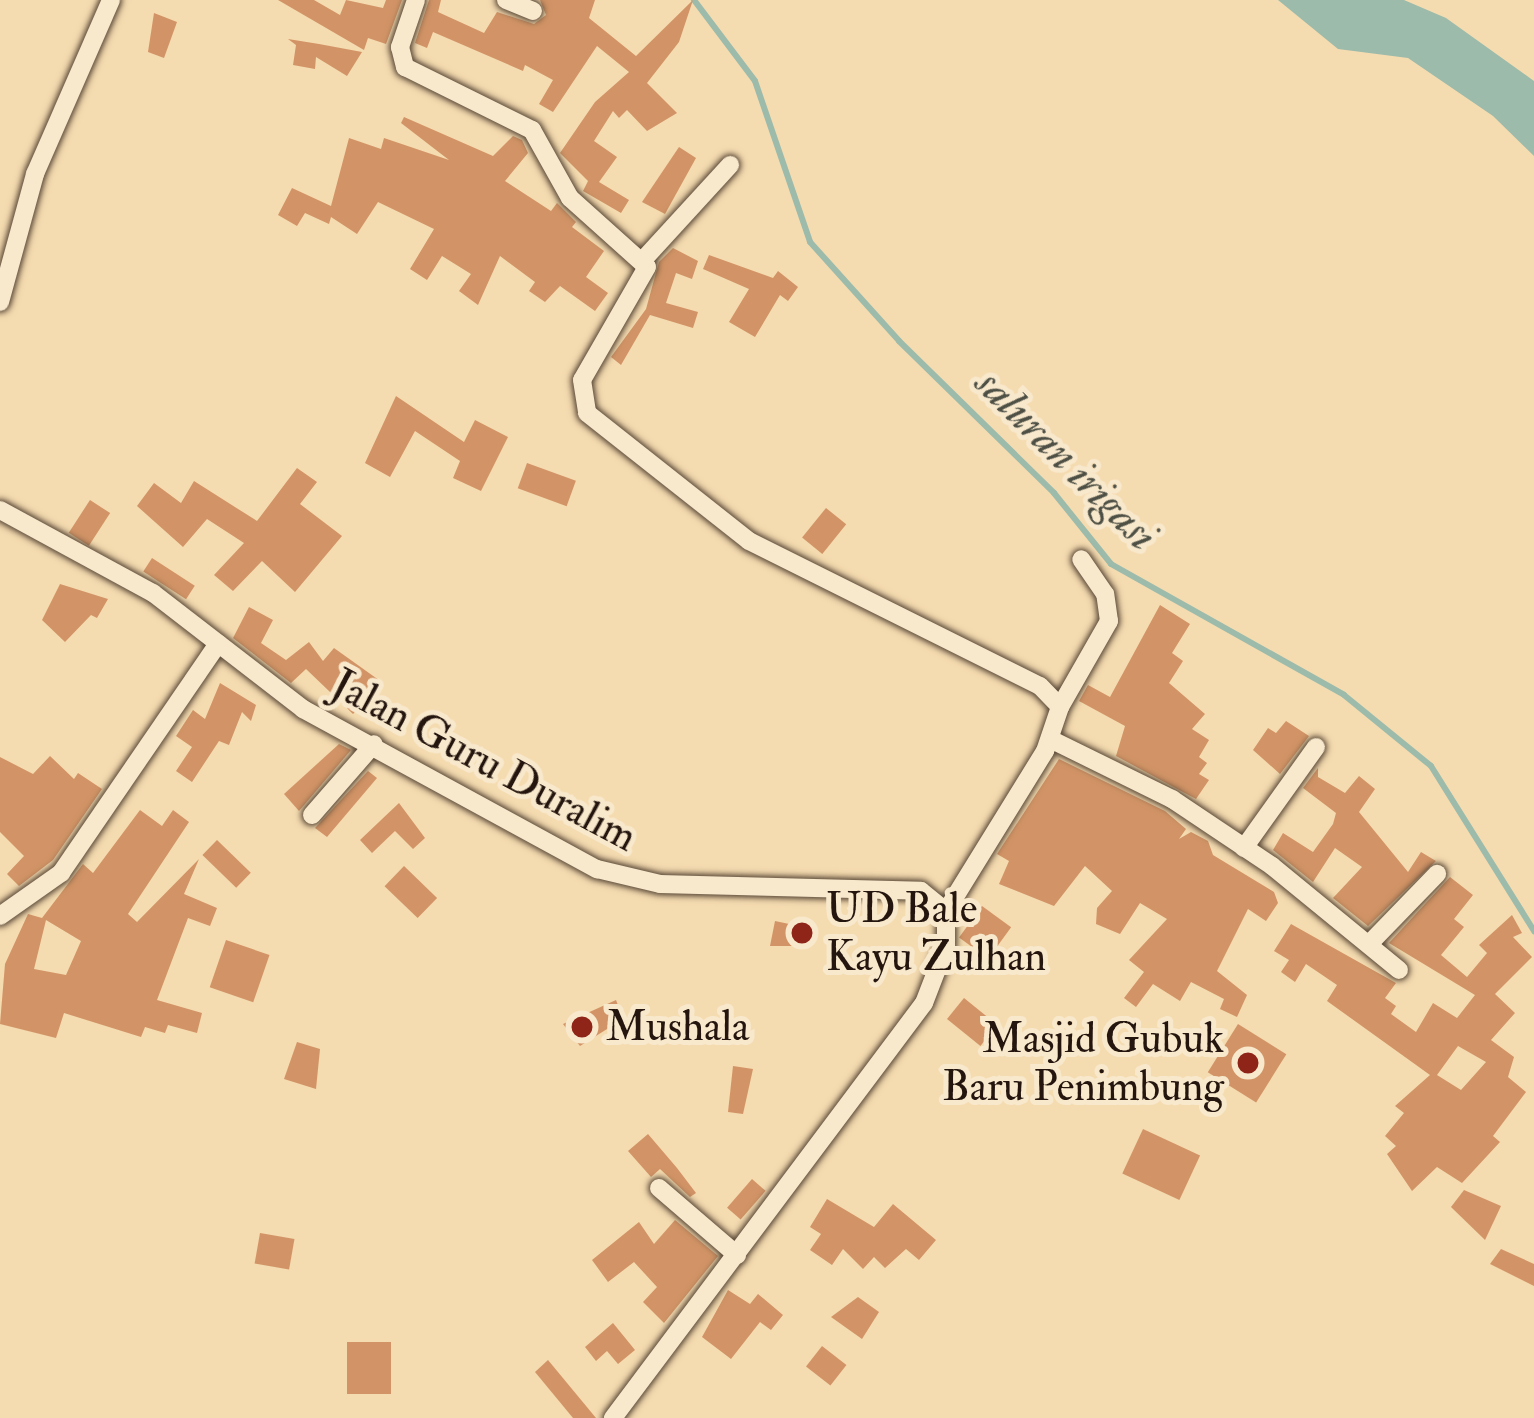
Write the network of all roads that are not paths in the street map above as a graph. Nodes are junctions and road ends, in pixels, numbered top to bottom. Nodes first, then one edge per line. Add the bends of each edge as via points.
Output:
1 (111, 0) edge
2 (416, 0) edge
3 (506, 0) edge
4 (533, 11) dead end
5 (730, 165) dead end
6 (643, 260) junction
7 (0, 302) edge
8 (0, 510) edge
9 (1081, 559) dead end
10 (218, 644) junction
11 (1060, 707) junction
12 (1052, 740) junction
13 (374, 744) junction
14 (1316, 747) dead end
15 (312, 815) dead end
16 (1244, 848) junction
17 (1437, 874) dead end
18 (946, 911) junction
19 (0, 916) edge
20 (1371, 942) junction
21 (1399, 970) dead end
22 (658, 1188) dead end
23 (737, 1255) junction
24 (613, 1418) edge

1 - 7 street via 35,174
2 - 6 street via 400,47 405,67 532,130 562,189
3 - 4 street
5 - 6 street
6 - 11 street via 642,282 580,385 587,413 749,541 1040,686
8 - 10 street, Jalan Guru Duralim via 128,578
9 - 11 street via 1106,594 1109,621
10 - 13 street, Jalan Guru Duralim via 303,709
10 - 19 street via 61,873
11 - 12 street
12 - 16 street via 1172,799
12 - 18 street
13 - 15 street
13 - 18 street, Jalan Guru Duralim via 622,879 921,891
14 - 16 street
16 - 20 street
17 - 20 street
18 - 23 street via 946,946 924,1003
20 - 21 street
22 - 23 street
23 - 24 street

